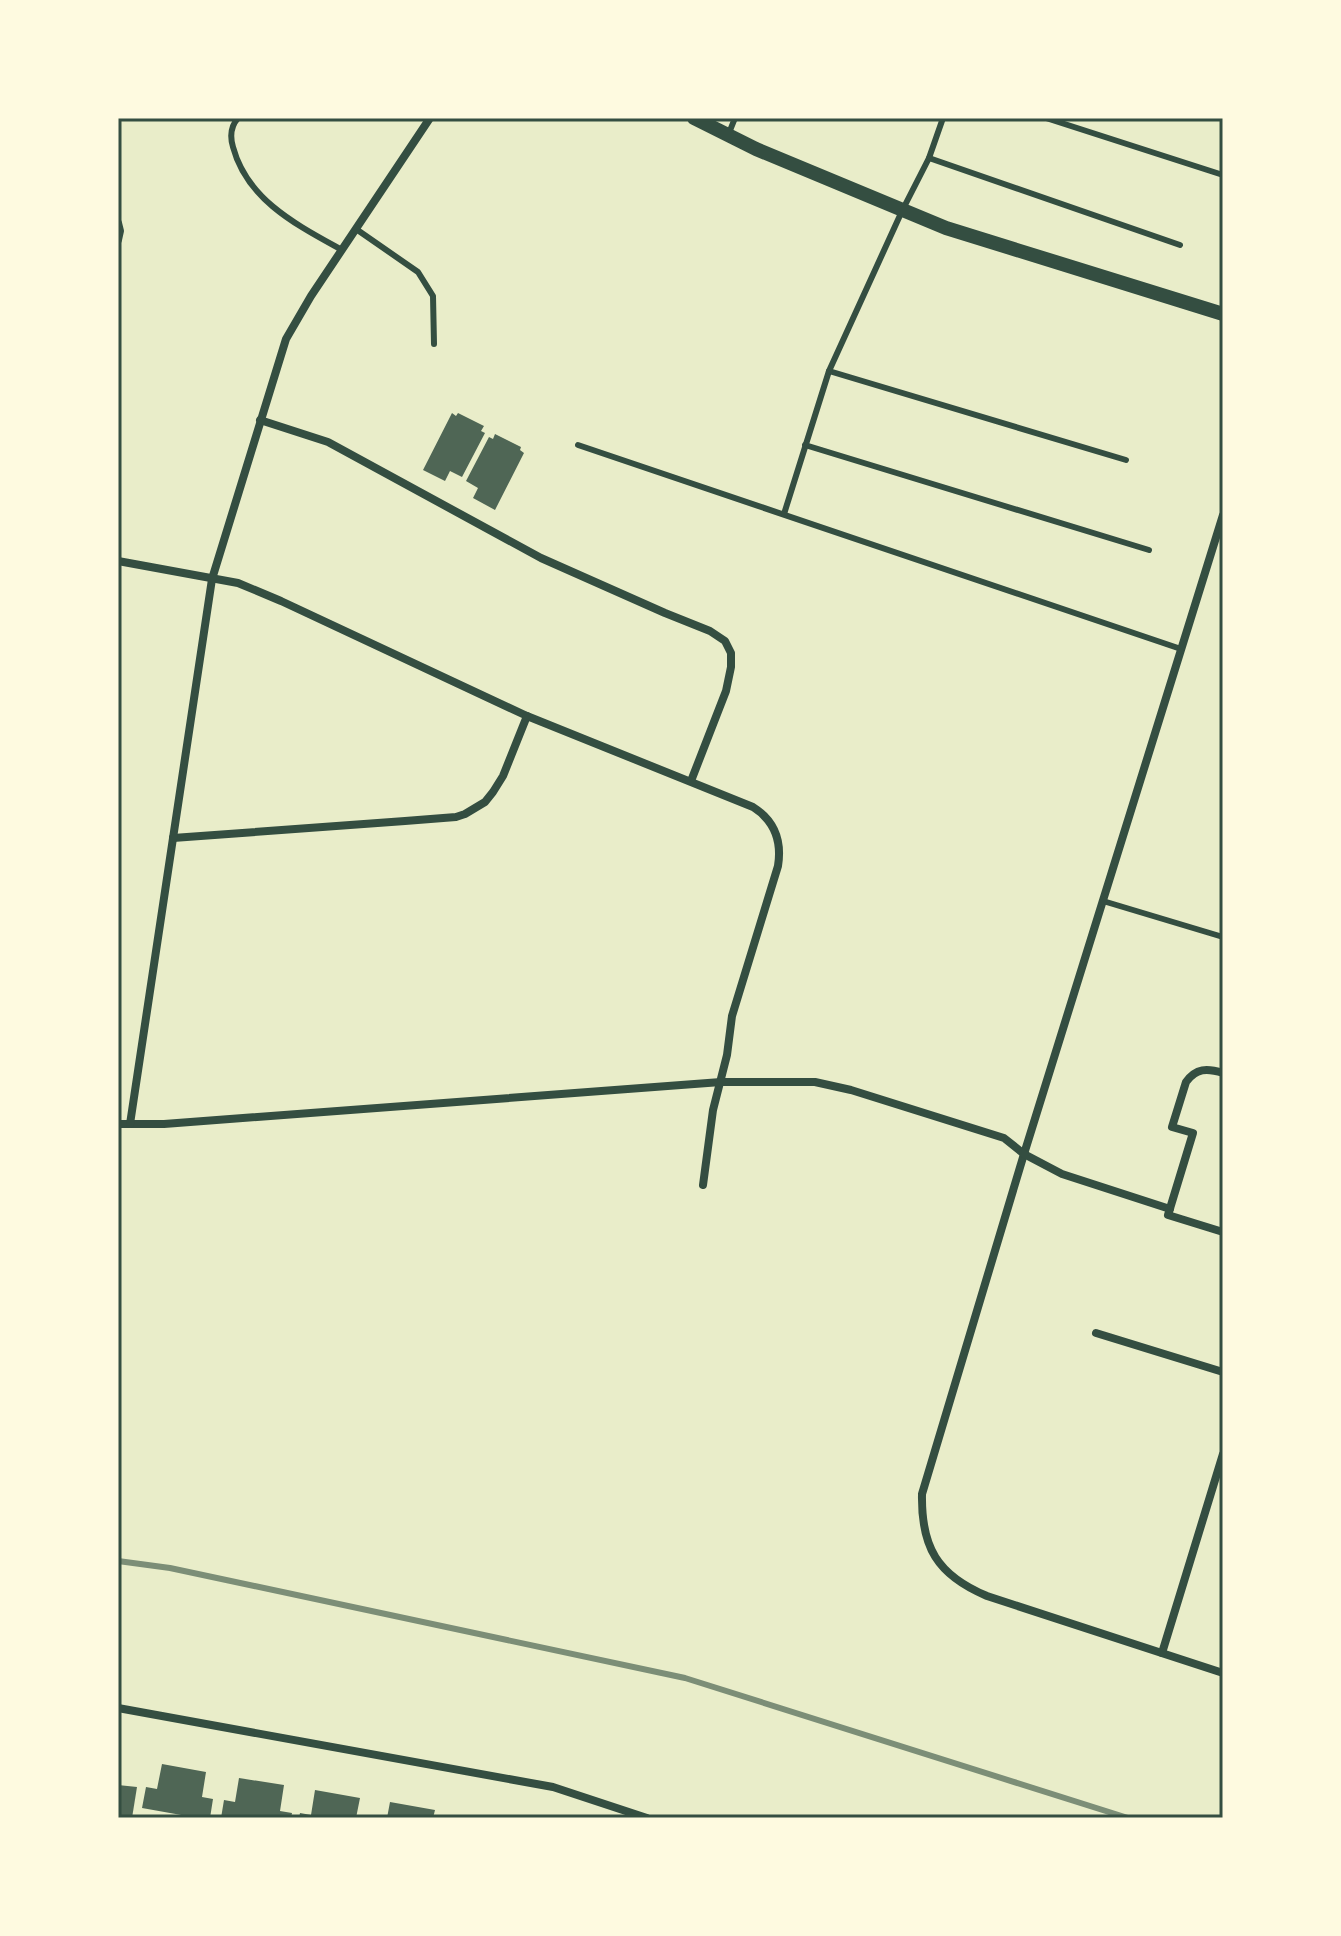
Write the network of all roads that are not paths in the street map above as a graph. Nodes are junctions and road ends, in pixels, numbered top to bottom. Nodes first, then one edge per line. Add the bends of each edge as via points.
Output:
1 (238, 118) edge
2 (430, 118) edge
3 (694, 118) edge
4 (735, 118) edge
5 (943, 118) edge
6 (1046, 118) edge
7 (729, 135) junction
8 (929, 158) junction
9 (1223, 175) edge
10 (902, 211) junction
11 (118, 223) edge
12 (356, 229) junction
13 (118, 240) edge
14 (1180, 245) dead end
15 (342, 250) junction
16 (1223, 314) edge
17 (434, 344) dead end
18 (829, 371) junction
19 (260, 420) junction
20 (578, 445) dead end
21 (805, 445) junction
22 (1126, 460) dead end
23 (784, 514) junction
24 (1223, 515) edge
25 (1149, 550) dead end
26 (118, 561) edge
27 (212, 579) junction
28 (1181, 649) junction
29 (527, 716) junction
30 (691, 781) junction
31 (173, 838) junction
32 (1103, 901) junction
33 (1223, 937) edge
34 (1223, 1073) edge
35 (721, 1082) junction
36 (118, 1124) edge
37 (130, 1124) junction
38 (1024, 1154) junction
39 (703, 1185) dead end
40 (1170, 1209) junction
41 (1223, 1232) edge
42 (1096, 1333) dead end
43 (1223, 1372) edge
44 (1223, 1454) edge
45 (1162, 1653) junction
46 (1223, 1673) edge
47 (118, 1708) edge
48 (614, 1808) junction
49 (611, 1818) edge
50 (647, 1818) edge

1 - 15 lane via 231,140 250,184 293,222
2 - 12 street
3 - 7 street
4 - 7 lane
5 - 8 lane
6 - 9 lane
7 - 10 street
8 - 10 lane
8 - 14 lane
10 - 16 street
10 - 18 lane
11 - 13 street
12 - 15 street
12 - 17 lane via 418,272 433,296
15 - 19 street via 286,339
18 - 21 lane
18 - 22 lane
19 - 27 street
19 - 30 street via 328,442 541,558 725,641 731,653 726,691
20 - 23 lane
21 - 23 lane
21 - 25 lane
23 - 28 lane
24 - 28 street
26 - 27 street
27 - 29 street via 238,583 281,601
27 - 31 street
28 - 32 street
29 - 30 street
29 - 31 street via 493,792 465,814
30 - 35 street via 762,813 779,843 778,866 732,1016
31 - 37 street
32 - 33 lane
32 - 38 street
34 - 40 street via 1202,1069 1186,1082 1172,1127 1193,1133
35 - 37 street
35 - 38 street via 815,1082 851,1090 1004,1138
35 - 39 street
36 - 37 street
38 - 40 street via 1062,1174
38 - 45 street via 922,1494 925,1537 949,1574 965,1586
40 - 41 street via 1168,1215
42 - 43 street
44 - 45 street
45 - 46 street
47 - 48 street via 553,1787
48 - 49 street
48 - 50 street

